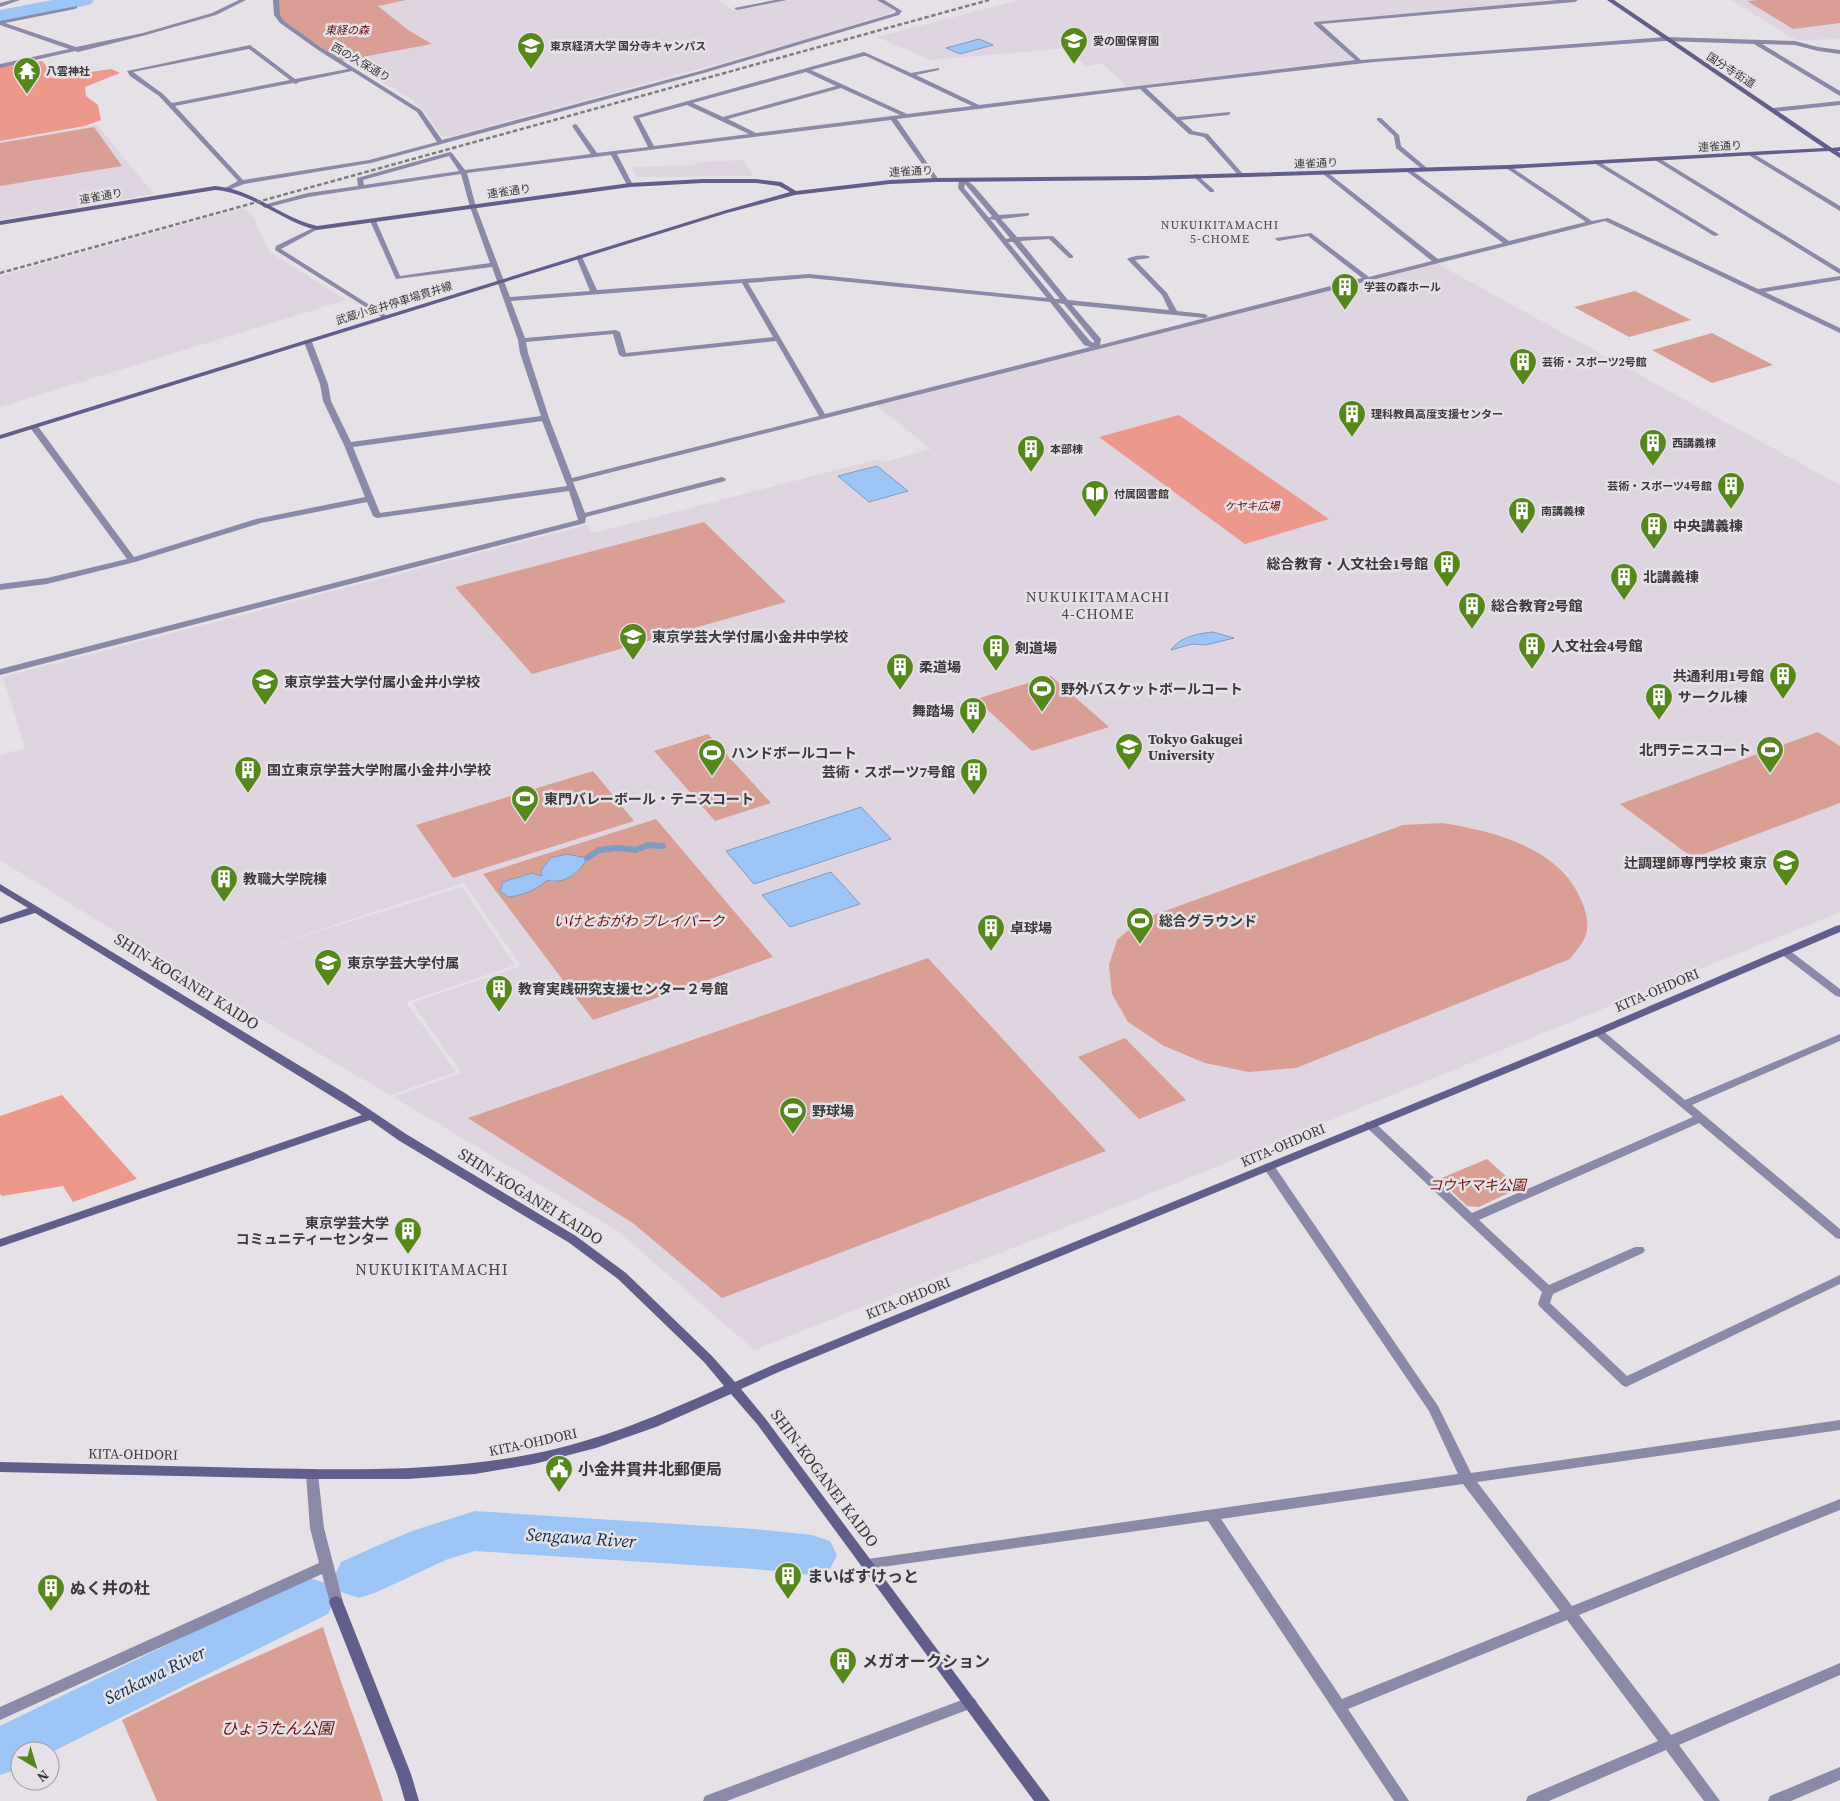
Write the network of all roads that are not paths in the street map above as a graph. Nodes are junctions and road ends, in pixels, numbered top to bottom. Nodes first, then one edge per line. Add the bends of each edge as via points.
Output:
1 (17, 0) edge
2 (243, 0) edge
3 (276, 0) edge
4 (784, 0) edge
5 (880, 0) edge
6 (1575, 0) edge
7 (1610, 0) edge
8 (0, 5) edge
9 (74, 7) dead end
10 (737, 8) dead end
11 (0, 23) edge
12 (1666, 39) junction
13 (1754, 42) junction
14 (79, 50) junction
15 (1840, 52) edge
16 (1360, 62) junction
17 (0, 66) edge
18 (937, 68) dead end
19 (354, 69) junction
20 (806, 70) junction
21 (911, 75) junction
22 (296, 82) junction
23 (842, 86) junction
24 (1141, 88) junction
25 (1840, 94) edge
26 (688, 103) junction
27 (1840, 103) edge
28 (171, 105) junction
29 (979, 107) junction
30 (1774, 110) junction
31 (1228, 113) dead end
32 (907, 116) junction
33 (893, 118) junction
34 (1176, 118) junction
35 (723, 119) junction
36 (1379, 119) dead end
37 (575, 126) dead end
38 (755, 135) junction
39 (441, 143) junction
40 (651, 147) junction
41 (1840, 149) edge
42 (1831, 150) junction
43 (613, 152) junction
44 (595, 155) junction
45 (1752, 155) junction
46 (1840, 156) edge
47 (1657, 159) junction
48 (1596, 162) junction
49 (1508, 166) junction
50 (1425, 169) junction
51 (1408, 170) junction
52 (463, 172) junction
53 (1324, 173) junction
54 (1241, 175) junction
55 (1196, 176) junction
56 (936, 180) junction
57 (962, 180) junction
58 (242, 182) junction
59 (630, 185) junction
60 (362, 187) junction
61 (227, 189) junction
62 (1212, 191) dead end
63 (795, 193) junction
64 (265, 206) junction
65 (473, 206) junction
66 (1840, 209) edge
67 (1027, 214) dead end
68 (997, 218) junction
69 (986, 219) junction
70 (373, 221) junction
71 (1590, 222) junction
72 (0, 224) edge
73 (317, 228) junction
74 (1716, 235) dead end
75 (1014, 239) junction
76 (1278, 239) dead end
77 (1003, 241) junction
78 (1507, 243) junction
79 (579, 257) junction
80 (1071, 257) dead end
81 (1147, 257) dead end
82 (1435, 260) junction
83 (495, 264) junction
84 (1840, 272) edge
85 (1366, 278) junction
86 (1840, 278) edge
87 (501, 281) junction
88 (744, 281) junction
89 (1760, 291) junction
90 (594, 292) junction
91 (507, 299) junction
92 (1049, 299) junction
93 (1063, 300) junction
94 (1174, 313) junction
95 (385, 317) junction
96 (1214, 317) junction
97 (1840, 330) edge
98 (779, 339) junction
99 (522, 340) junction
100 (308, 342) junction
101 (1096, 347) junction
102 (822, 416) junction
103 (546, 418) junction
104 (34, 427) junction
105 (0, 437) edge
106 (348, 445) junction
107 (722, 479) dead end
108 (570, 484) junction
109 (369, 499) junction
110 (582, 516) junction
111 (132, 560) junction
112 (0, 588) edge
113 (0, 672) edge
114 (0, 887) edge
115 (35, 909) junction
116 (0, 921) edge
117 (1840, 928) edge
118 (1785, 952) junction
119 (1840, 994) edge
120 (1598, 1032) junction
121 (1840, 1037) edge
122 (1686, 1104) junction
123 (371, 1116) junction
124 (1701, 1118) junction
125 (1370, 1125) junction
126 (1269, 1167) junction
127 (1470, 1219) junction
128 (1840, 1234) edge
129 (0, 1243) edge
130 (1639, 1250) dead end
131 (1840, 1279) edge
132 (1548, 1291) junction
133 (733, 1387) junction
134 (1840, 1425) edge
135 (0, 1467) edge
136 (312, 1474) junction
137 (1467, 1479) junction
138 (1840, 1504) edge
139 (1211, 1515) junction
140 (868, 1564) junction
141 (326, 1566) junction
142 (336, 1602) joint
143 (1571, 1613) junction
144 (1840, 1669) edge
145 (970, 1703) junction
146 (1339, 1706) junction
147 (0, 1714) edge
148 (1668, 1744) junction
149 (1840, 1773) edge
150 (412, 1801) edge
151 (710, 1801) edge
152 (1042, 1801) edge
153 (1402, 1801) edge
154 (1533, 1801) edge
155 (1713, 1801) edge
156 (1775, 1801) edge

1 - 8 street
2 - 14 street via 214,14
3 - 19 street, 西の久保通り via 278,19
4 - 10 street
5 - 39 street via 899,11 897,14 702,72
6 - 16 street via 1316,24
7 - 12 main road, 国分寺街道
9 - 11 street
11 - 14 street
12 - 13 street
12 - 16 street
12 - 30 main road, 国分寺街道
13 - 15 street via 1795,43
13 - 25 street
14 - 17 street
16 - 24 street
18 - 21 street
19 - 22 street
19 - 39 street, 西の久保通り via 419,111
20 - 21 street via 864,54
20 - 23 street
20 - 26 street
21 - 29 street
22 - 28 street
22 - 28 street via 250,47 130,72
23 - 32 street
23 - 35 street
24 - 29 street
24 - 34 street
26 - 35 street
26 - 40 street via 636,117
27 - 30 street
28 - 58 street
29 - 32 street
30 - 42 main road, 国分寺街道
31 - 34 street
32 - 33 street
33 - 38 street
33 - 56 street
34 - 54 street via 1191,133 1206,136
35 - 38 street
36 - 50 street via 1397,136 1398,147
37 - 44 street
38 - 40 street
39 - 58 street via 370,162
40 - 43 street
41 - 42 main road, 連雀通り
42 - 45 main road, 連雀通り
42 - 46 main road, 国分寺街道
43 - 44 street
43 - 59 street
44 - 52 street
45 - 47 main road, 連雀通り
45 - 66 street
47 - 48 main road, 連雀通り
47 - 84 street
48 - 49 main road, 連雀通り
48 - 74 street
49 - 50 main road, 連雀通り
49 - 71 street
50 - 51 main road, 連雀通り
51 - 53 main road, 連雀通り
51 - 78 street
52 - 60 street
52 - 60 street via 450,154 359,179
52 - 65 street
53 - 54 main road, 連雀通り
53 - 82 street
54 - 55 main road, 連雀通り
55 - 57 main road, 連雀通り
55 - 62 street
56 - 57 main road, 連雀通り
56 - 63 main road, 連雀通り via 852,185
57 - 68 street via 972,187
57 - 69 street via 961,188
58 - 61 street
59 - 63 main road, 連雀通り via 756,181 781,184
59 - 65 main road, 連雀通り
60 - 64 street via 308,194
61 - 64 main road, 連雀通り
61 - 72 main road, 連雀通り via 210,188
63 - 79 main road, 武蔵小金井停車場貫井線
64 - 73 main road, 連雀通り
65 - 70 main road, 連雀通り
65 - 83 street
67 - 68 street
68 - 69 street
68 - 75 street
69 - 77 street
70 - 73 main road, 連雀通り
70 - 83 street via 398,278
71 - 78 street
71 - 89 street via 1606,219
73 - 95 street via 278,247 278,250
75 - 77 street
75 - 80 street via 1051,237
75 - 93 street
76 - 85 street via 1309,234
77 - 92 street
78 - 82 street
79 - 87 main road, 武蔵小金井停車場貫井線
79 - 90 street
81 - 94 street via 1130,259 1165,294
82 - 85 street
83 - 87 street
85 - 96 street
86 - 89 street
87 - 91 street
87 - 95 main road, 武蔵小金井停車場貫井線
88 - 90 street
88 - 92 street via 809,276
88 - 98 street
89 - 97 street
90 - 91 street
91 - 99 street
92 - 93 street
92 - 101 street via 1086,343
93 - 94 street
93 - 101 street via 1098,341
94 - 96 street
95 - 100 main road, 武蔵小金井停車場貫井線
96 - 101 street
98 - 99 street via 623,355 616,332
98 - 102 street
99 - 103 street
100 - 104 main road, 武蔵小金井停車場貫井線
100 - 106 street via 324,384 327,402
101 - 102 street
102 - 108 street
103 - 106 street
103 - 108 street
104 - 105 main road, 武蔵小金井停車場貫井線
104 - 111 street
106 - 109 street
107 - 110 street
108 - 109 street via 377,516
108 - 110 street
109 - 111 street via 259,522
110 - 113 street via 582,521 573,524
111 - 112 street via 47,582
114 - 115 main road, SHIN-KOGANEI KAIDO
115 - 116 main road
115 - 123 main road, SHIN-KOGANEI KAIDO
117 - 118 main road, KITA-OHDORI
118 - 119 street
118 - 120 main road, KITA-OHDORI
120 - 122 street
120 - 125 main road, KITA-OHDORI
121 - 122 street
122 - 124 street
123 - 129 main road
123 - 133 main road, SHIN-KOGANEI KAIDO via 572,1239 622,1276
124 - 127 street
124 - 128 street
125 - 126 main road, KITA-OHDORI
125 - 127 street
126 - 133 main road, KITA-OHDORI
126 - 137 street via 1434,1409
127 - 132 street
130 - 132 street
131 - 132 street via 1626,1382 1544,1304
133 - 136 main road, KITA-OHDORI via 652,1424 534,1459 476,1469 408,1474
133 - 140 main road, SHIN-KOGANEI KAIDO
134 - 137 street
135 - 136 main road, KITA-OHDORI
136 - 141 street via 317,1528
137 - 139 street
137 - 143 street
138 - 143 street
139 - 140 street
139 - 146 street
140 - 145 main road, SHIN-KOGANEI KAIDO
141 - 142 street
141 - 147 street
142 - 150 main road
143 - 146 street
143 - 148 street
144 - 148 street
145 - 151 street
145 - 152 main road, SHIN-KOGANEI KAIDO
146 - 153 street
148 - 154 street
148 - 155 street
149 - 156 street

